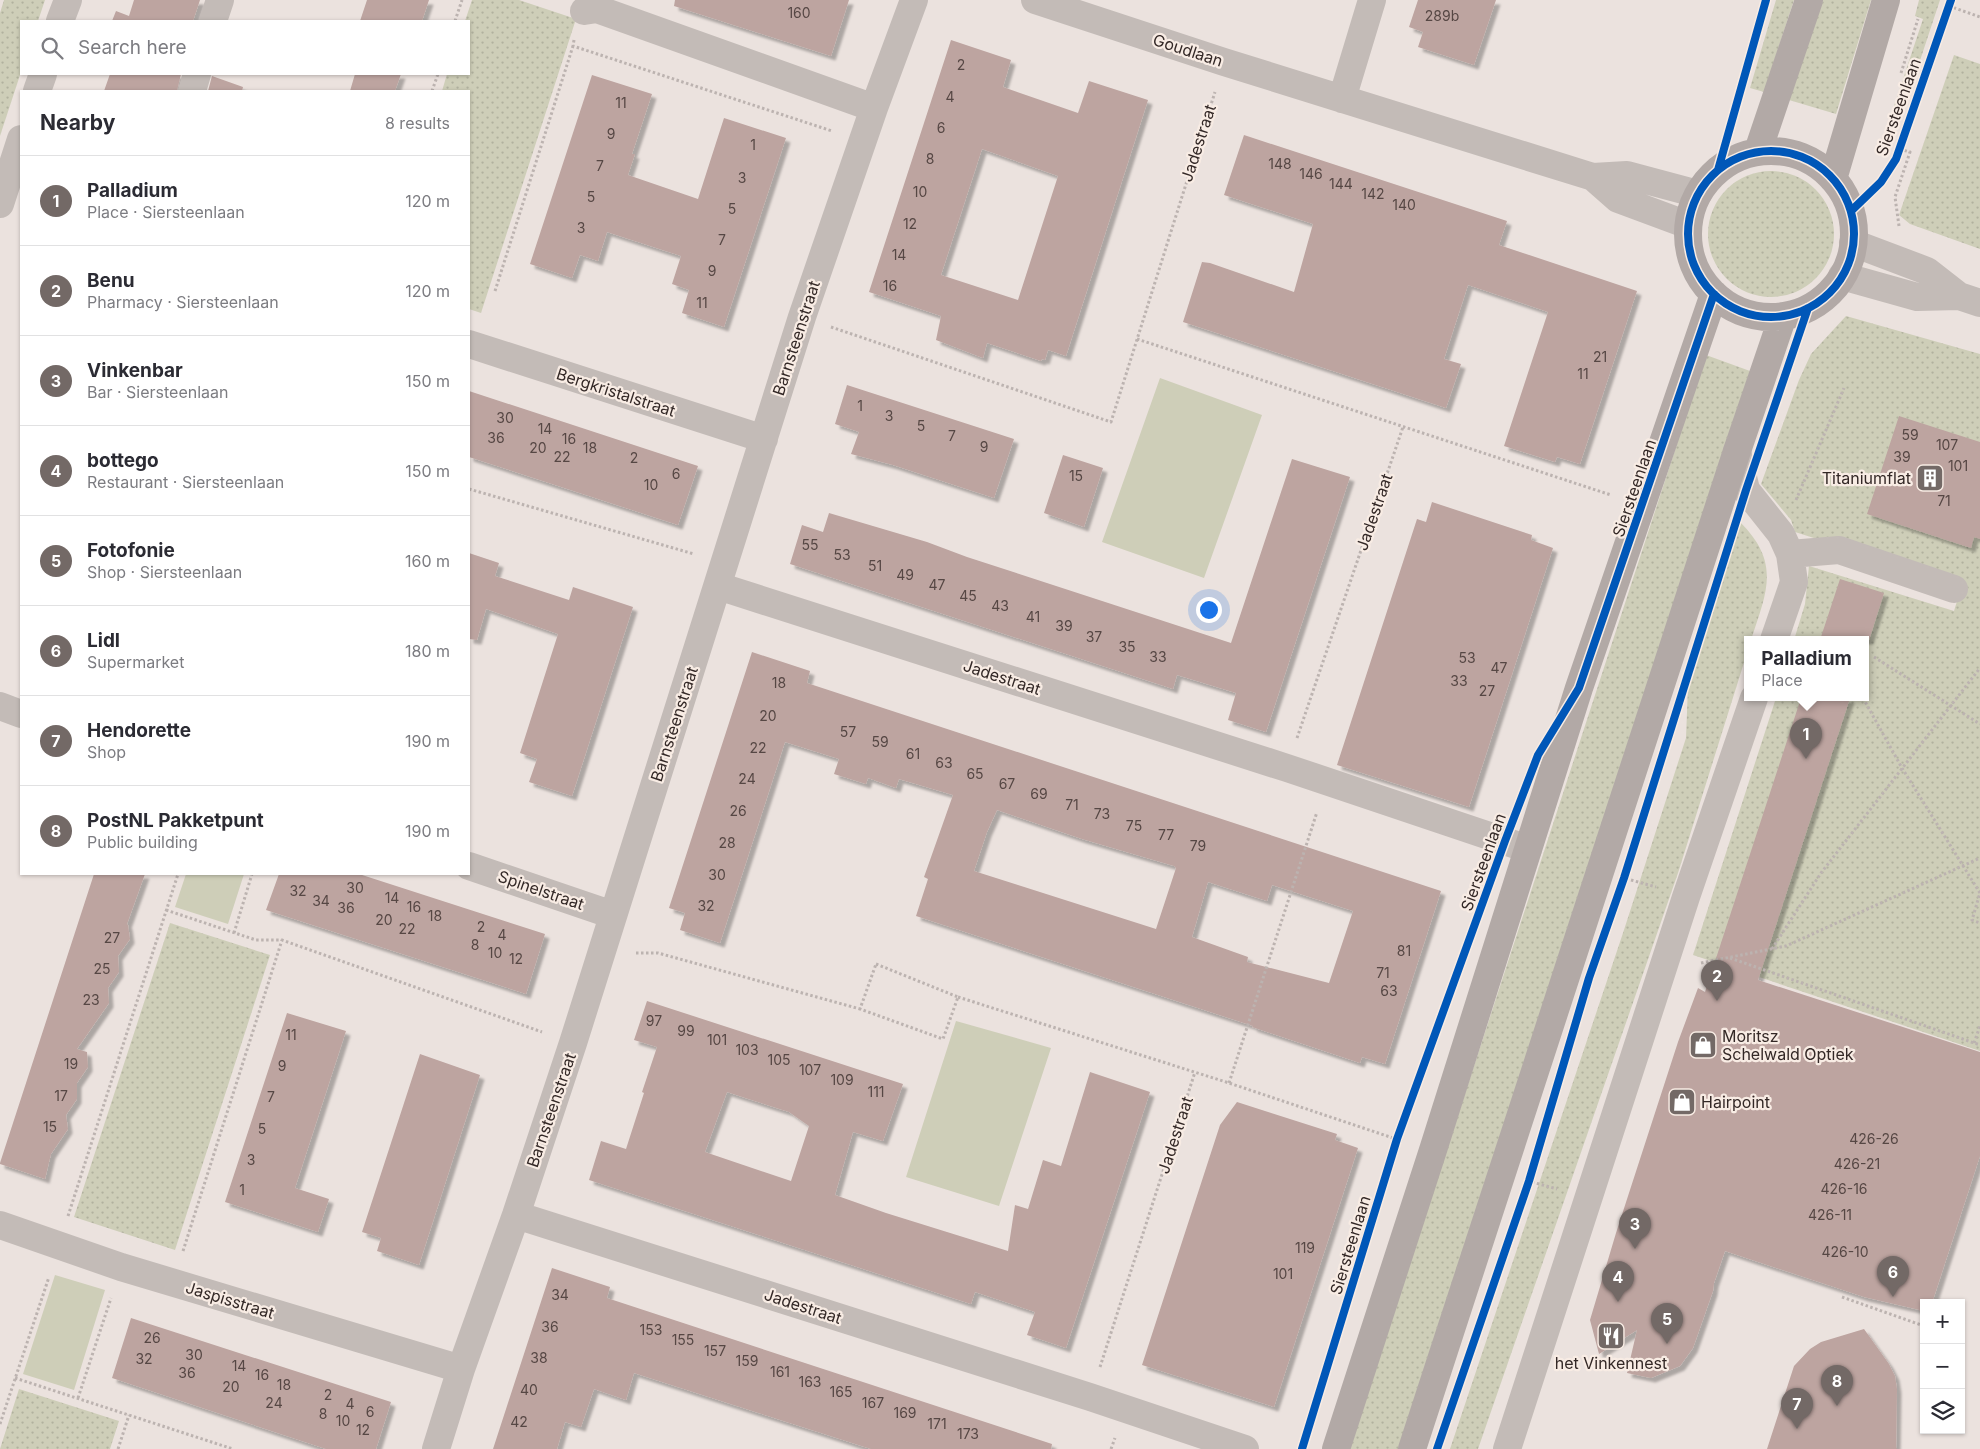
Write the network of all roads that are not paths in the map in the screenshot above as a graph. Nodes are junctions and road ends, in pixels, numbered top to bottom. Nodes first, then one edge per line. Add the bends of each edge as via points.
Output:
1 (68, 0) edge
2 (220, 0) edge
3 (914, 0) edge
4 (1035, 0) edge
5 (1372, 0) edge
6 (1809, 0) edge
7 (1886, 0) edge
8 (584, 11) dead end
9 (60, 20) edge
10 (213, 20) edge
11 (43, 75) edge
12 (197, 75) edge
13 (37, 90) edge
14 (192, 90) edge
15 (1342, 98) junction
16 (874, 108) junction
17 (20, 144) edge
18 (1758, 151) junction
19 (1593, 177) junction
20 (1833, 178) junction
21 (1698, 194) junction
22 (9, 195) edge
23 (1688, 225) junction
24 (1853, 243) junction
25 (1842, 276) junction
26 (1714, 294) junction
27 (1970, 300) edge
28 (1783, 316) junction
29 (470, 344) edge
30 (764, 439) junction
31 (1737, 450) junction
32 (1785, 544) junction
33 (721, 574) junction
34 (1954, 589) dead end
35 (1775, 636) edge
36 (1753, 701) edge
37 (0, 706) edge
38 (20, 714) edge
39 (1528, 849) junction
40 (470, 866) edge
41 (613, 915) junction
42 (516, 1215) junction
43 (0, 1225) edge
44 (461, 1369) junction
45 (436, 1449) edge
46 (1245, 1449) edge
47 (1336, 1449) edge
48 (1412, 1449) edge
49 (1507, 1449) edge

1 - 9 street
2 - 10 street
3 - 16 street, Barnsteenstraat
4 - 15 street, Goudlaan
5 - 15 street
6 - 18 main road
7 - 20 main road
8 - 16 street via 597,9
11 - 13 street
12 - 14 street
15 - 19 street, Goudlaan
16 - 30 street, Barnsteenstraat
17 - 22 street
18 - 20 main road via 1784,151 1800,156
18 - 21 main road via 1721,168
19 - 21 street, Goudlaan via 1626,175
19 - 23 street, Goudlaan via 1618,199
20 - 24 main road via 1848,202
21 - 23 main road
23 - 26 main road via 1691,258 1698,274
24 - 25 main road
24 - 27 street via 1928,271
25 - 27 street via 1917,297
25 - 28 main road via 1828,295 1814,305
26 - 28 main road via 1749,314
26 - 39 main road, Siersteenlaan via 1579,688
28 - 31 main road
29 - 30 street, Bergkristalstraat
30 - 33 street, Barnsteenstraat
31 - 32 street via 1746,490
31 - 48 main road
32 - 34 street via 1839,550
32 - 35 street via 1794,582
33 - 39 street, Jadestraat
33 - 41 street, Barnsteenstraat
36 - 49 street
37 - 38 street
39 - 47 main road, Siersteenlaan
40 - 41 street, Spinelstraat
41 - 42 street, Barnsteenstraat
42 - 44 street, Barnsteenstraat
42 - 46 street, Jadestraat
43 - 44 street, Jaspisstraat via 172,1283
44 - 45 street, Barnsteenstraat

